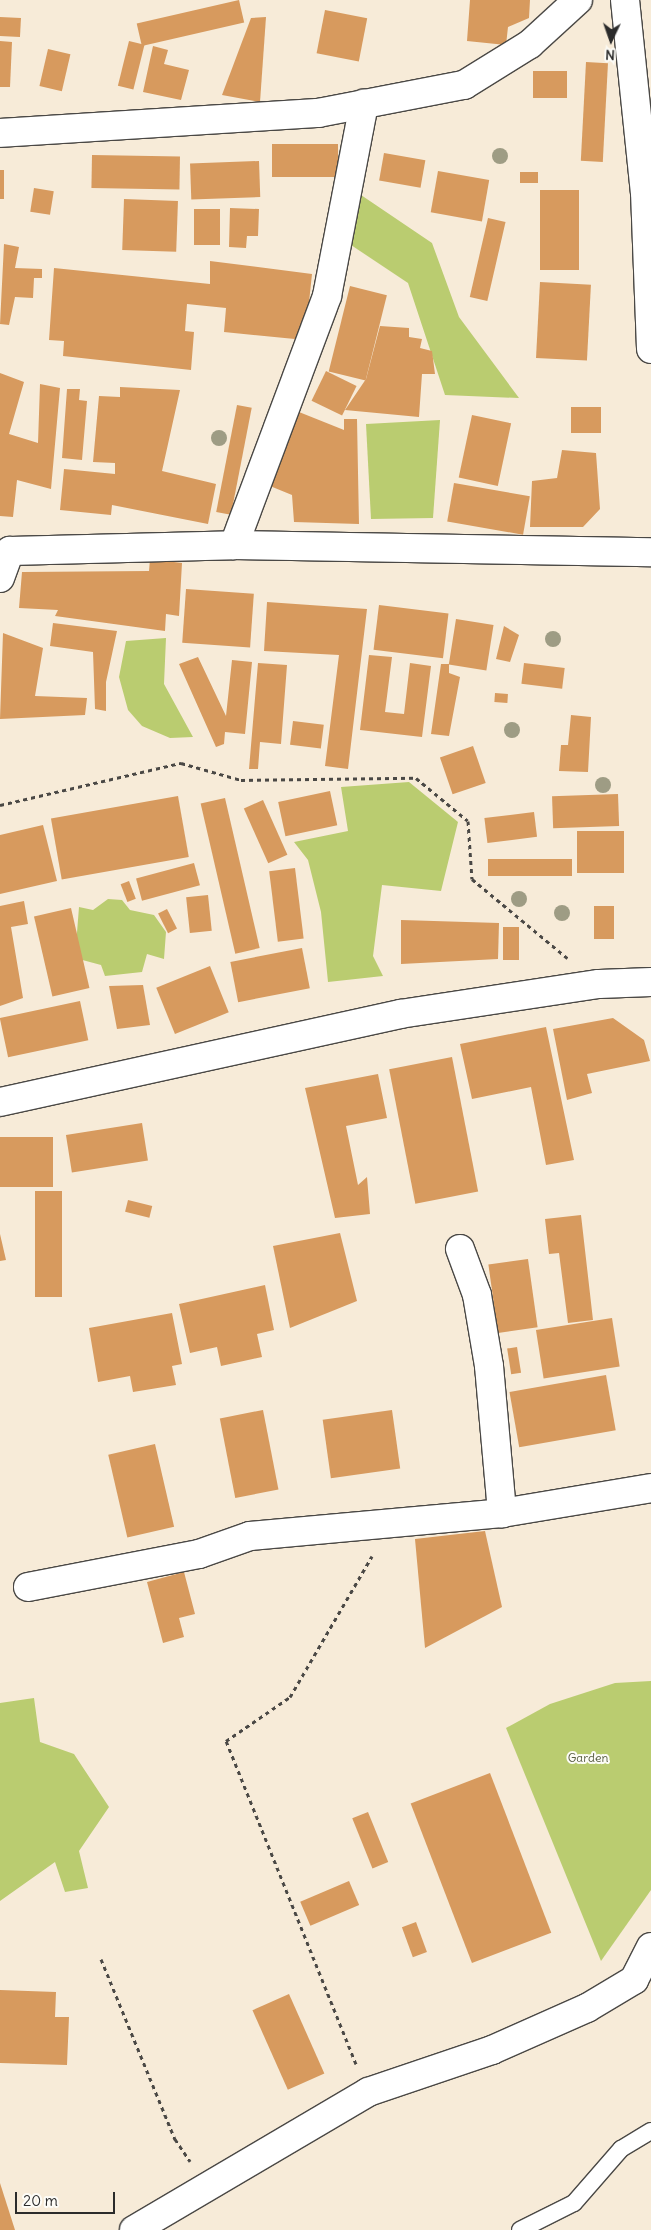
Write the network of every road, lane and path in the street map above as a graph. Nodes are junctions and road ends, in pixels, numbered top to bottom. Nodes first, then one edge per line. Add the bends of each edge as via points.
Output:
1 (578, 0) edge
2 (625, 0) edge
3 (630, 40) junction
4 (651, 69) edge
5 (364, 104) junction
6 (0, 133) edge
7 (651, 349) edge
8 (234, 545) junction
9 (651, 552) edge
10 (0, 578) edge
11 (0, 804) edge
12 (651, 982) edge
13 (599, 984) junction
14 (0, 1102) edge
15 (460, 1249) dead end
16 (651, 1488) edge
17 (502, 1513) junction
18 (394, 1521) junction
19 (28, 1587) dead end
20 (651, 1947) edge
21 (101, 1959) dead end
22 (368, 2092) junction
23 (651, 2131) edge
24 (202, 2187) junction
25 (134, 2230) edge
26 (520, 2230) edge

1 - 5 street via 530,44 464,85
2 - 3 street
3 - 4 street
3 - 7 street via 645,192
5 - 6 street via 318,113
5 - 8 street via 327,296
8 - 9 street
8 - 10 street via 10,551
11 - 13 path via 180,763 241,780 416,778 468,820 472,879
12 - 13 street
13 - 14 street via 400,1014
15 - 17 street via 477,1295 489,1366
16 - 17 street
17 - 18 street
18 - 19 street via 250,1536 199,1554
18 - 22 path via 290,1696 226,1741
20 - 22 street via 634,1980 587,2008 492,2050
21 - 24 path via 175,2140
22 - 24 street via 322,2122
23 - 26 lane via 620,2149 574,2203
24 - 25 street

